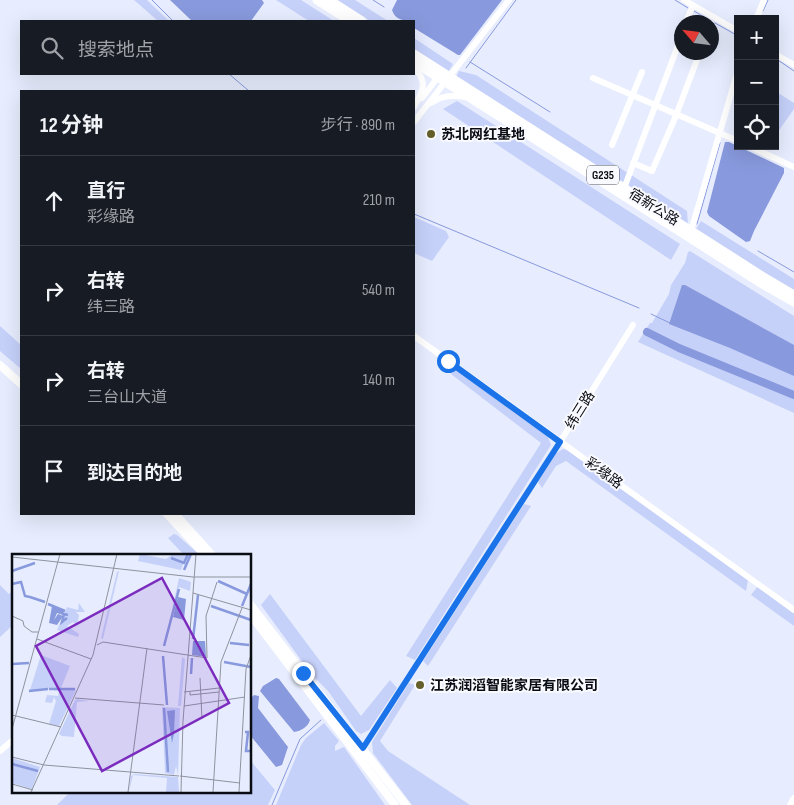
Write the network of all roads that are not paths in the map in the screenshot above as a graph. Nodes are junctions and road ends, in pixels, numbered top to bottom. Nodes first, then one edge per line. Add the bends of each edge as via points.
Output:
1 (317, 0) edge
2 (329, 0) edge
3 (509, 0) edge
4 (684, 0) edge
5 (764, 0) edge
6 (693, 5) junction
7 (689, 15) edge
8 (706, 15) edge
9 (758, 15) edge
10 (348, 20) edge
11 (360, 20) edge
12 (719, 23) edge
13 (734, 29) edge
14 (415, 55) edge
15 (674, 56) edge
16 (779, 56) edge
17 (697, 60) edge
18 (415, 63) edge
19 (794, 65) edge
20 (415, 69) edge
21 (642, 72) dead end
22 (444, 78) junction
23 (593, 78) dead end
24 (734, 83) edge
25 (633, 96) junction
26 (470, 98) junction
27 (655, 105) junction
28 (415, 107) edge
29 (415, 108) edge
30 (676, 114) junction
31 (415, 122) edge
32 (415, 122) edge
33 (719, 133) junction
34 (734, 139) edge
35 (612, 145) dead end
36 (758, 150) edge
37 (634, 163) junction
38 (794, 167) edge
39 (623, 191) junction
40 (691, 231) junction
41 (794, 295) edge
42 (794, 302) edge
43 (633, 325) dead end
44 (415, 337) edge
45 (0, 359) edge
46 (0, 365) edge
47 (20, 377) edge
48 (20, 383) edge
49 (560, 442) junction
50 (167, 515) edge
51 (176, 515) edge
52 (204, 554) edge
53 (211, 554) edge
54 (251, 605) edge
55 (794, 610) edge
56 (251, 615) edge
57 (12, 741) edge
58 (363, 748) junction
59 (0, 751) edge
60 (794, 798) edge
61 (395, 805) edge
62 (406, 805) edge
63 (790, 805) edge

1 - 10 highway
2 - 11 highway
3 - 22 street
4 - 6 street
5 - 9 street
6 - 7 street
6 - 8 street
12 - 13 street
14 - 22 highway, 宿新公路 / G235
15 - 27 street
16 - 19 street
17 - 30 street
18 - 22 highway, 宿新公路 / G235
20 - 28 street via 423,82
21 - 25 street
22 - 26 highway, 宿新公路 / G235
22 - 29 street
22 - 31 street
22 - 39 highway, 宿新公路 / G235
23 - 25 street
24 - 33 street
25 - 27 street
25 - 35 street
26 - 32 street via 448,95 437,99
26 - 39 highway, 宿新公路 / G235
27 - 30 street
27 - 37 street
30 - 33 street
30 - 37 street via 652,171
33 - 34 street
33 - 40 street
36 - 38 street
37 - 39 street
39 - 40 highway, 宿新公路 / G235
39 - 42 highway, 宿新公路 / G235
40 - 41 highway, 宿新公路 / G235
43 - 49 street, 纬三路
44 - 49 street, 彩缘路
45 - 47 main road
46 - 48 main road
49 - 55 street, 彩缘路
49 - 58 street, 纬三路
50 - 52 main road
51 - 53 main road
54 - 58 main road
56 - 61 main road
57 - 59 street
58 - 62 main road
60 - 63 street

